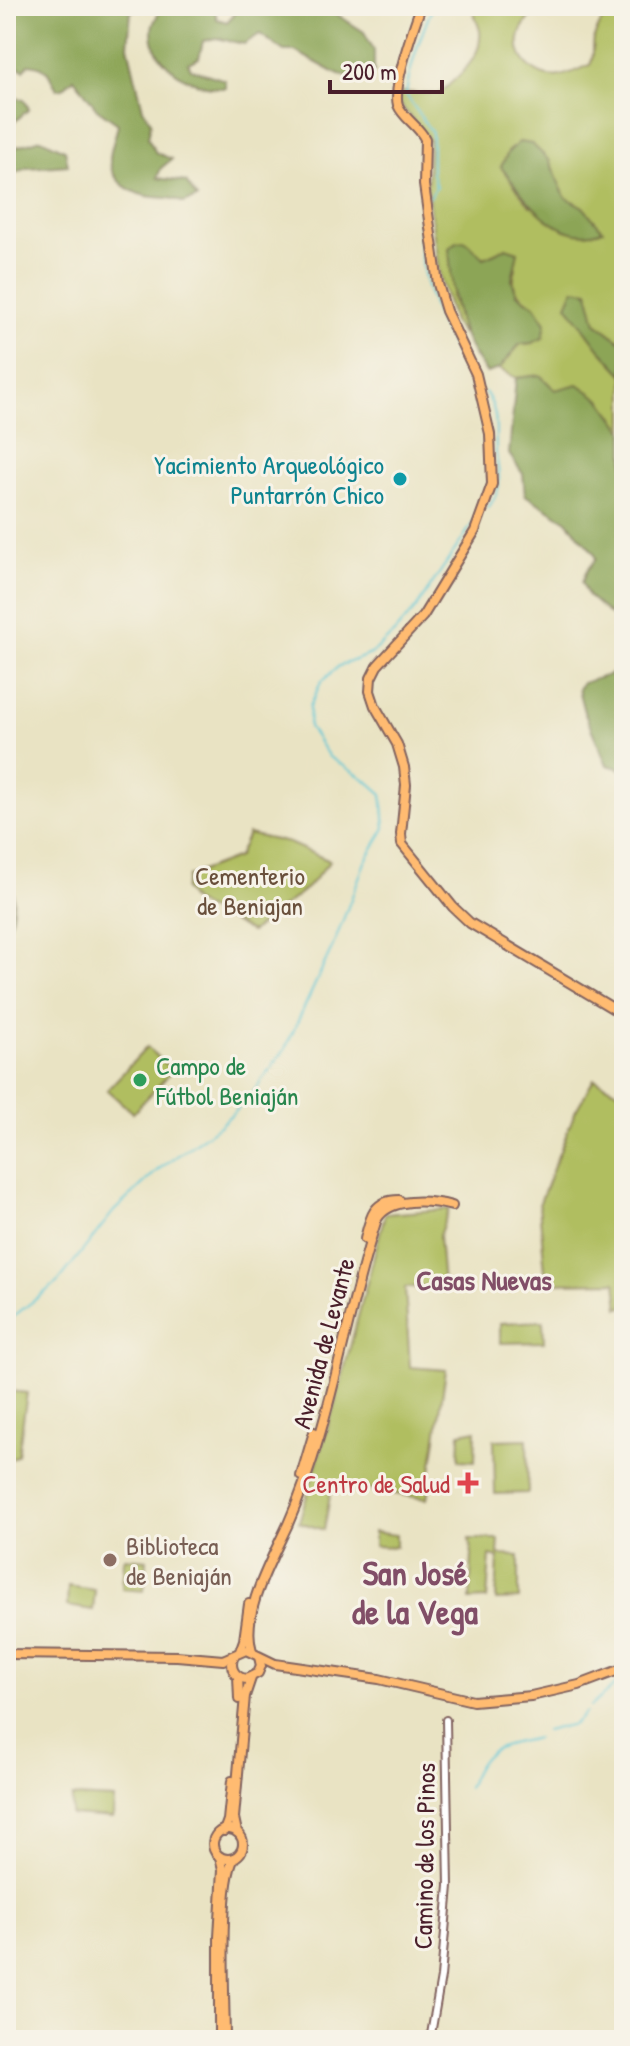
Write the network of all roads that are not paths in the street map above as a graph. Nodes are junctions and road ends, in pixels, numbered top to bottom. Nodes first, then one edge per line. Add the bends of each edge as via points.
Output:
1 (421, 6) edge
2 (624, 1015) edge
3 (375, 1225) junction
4 (365, 1239) junction
5 (6, 1654) edge
6 (237, 1654) junction
7 (256, 1654) junction
8 (202, 1657) junction
9 (275, 1664) junction
10 (260, 1668) junction
11 (624, 1668) edge
12 (236, 1674) junction
13 (251, 1678) junction
14 (446, 1720) dead end
15 (224, 1831) junction
16 (237, 1832) junction
17 (220, 1857) junction
18 (234, 1858) junction
19 (222, 2040) edge
20 (430, 2040) edge

1 - 2 main road via 397,94 400,108 425,139 427,200 442,299 476,374 490,434 492,484 478,522 423,616 377,666 371,678 372,698 404,767 402,844 430,881 470,923
3 - 4 main road, Avenida de Levante via 370,1222
3 - 4 main road, Avenida de Levante via 384,1210 397,1204 453,1204 384,1202 373,1211
3 - 7 main road, Avenida de Levante via 313,1457 256,1597 250,1635
4 - 6 main road, Avenida de Levante via 311,1444 254,1588
5 - 8 main road
6 - 7 main road
6 - 8 main road via 223,1660
6 - 12 main road via 232,1663
7 - 9 main road
7 - 10 main road
8 - 12 main road
9 - 10 main road
9 - 11 main road via 379,1679 473,1701 577,1686
10 - 13 main road
12 - 13 main road
12 - 15 main road via 240,1695
13 - 16 main road via 245,1696
14 - 20 street, Camino de los Pinos via 449,1886
15 - 16 main road
15 - 17 main road via 214,1842
16 - 18 main road via 243,1846
17 - 18 main road
17 - 19 main road
18 - 19 main road via 226,1917

